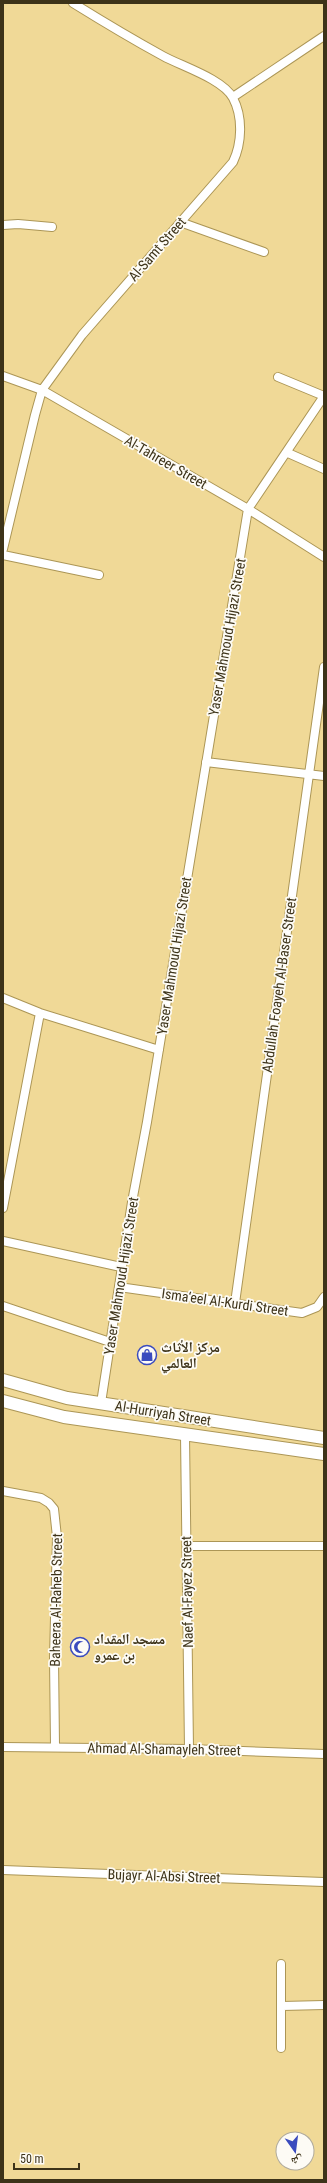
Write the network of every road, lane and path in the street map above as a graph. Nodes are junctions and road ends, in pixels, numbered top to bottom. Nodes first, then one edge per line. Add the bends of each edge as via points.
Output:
1 (78, 4) edge
2 (324, 36) edge
3 (233, 97) junction
4 (180, 222) junction
5 (3, 225) edge
6 (52, 227) dead end
7 (264, 252) dead end
8 (3, 376) edge
9 (278, 377) dead end
10 (42, 390) junction
11 (324, 396) edge
12 (288, 452) junction
13 (324, 469) edge
14 (248, 509) junction
15 (3, 549) edge
16 (3, 555) edge
17 (324, 557) edge
18 (99, 575) dead end
19 (324, 667) edge
20 (206, 762) junction
21 (309, 774) junction
22 (324, 776) edge
23 (3, 998) edge
24 (40, 1013) junction
25 (159, 1050) junction
26 (3, 1208) edge
27 (3, 1241) edge
28 (121, 1267) junction
29 (119, 1287) junction
30 (324, 1297) edge
31 (235, 1303) junction
32 (3, 1306) edge
33 (110, 1342) junction
34 (3, 1380) edge
35 (3, 1401) edge
36 (100, 1403) junction
37 (185, 1435) junction
38 (324, 1438) edge
39 (323, 1455) edge
40 (3, 1492) edge
41 (187, 1546) junction
42 (324, 1546) edge
43 (55, 1746) junction
44 (3, 1747) edge
45 (189, 1749) junction
46 (324, 1754) edge
47 (3, 1870) edge
48 (324, 1882) edge
49 (282, 1964) dead end
50 (324, 2005) edge
51 (282, 2006) junction
52 (281, 2048) dead end

1 - 3 street via 163,56 216,83
2 - 3 street
3 - 4 street, Al-Samt Street via 240,126 238,152 233,162
4 - 7 street
4 - 10 street, Al-Samt Street via 82,335
5 - 6 street
8 - 10 street, Al-Tahreer Street
9 - 11 street
10 - 14 street, Al-Tahreer Street
10 - 15 street, Al-Samt Street
11 - 12 street
12 - 13 street
12 - 14 street
14 - 17 street, Al-Tahreer Street
14 - 20 street, Yaser Mahmoud Hijazi Street
16 - 18 street
19 - 21 street, Abdullah Foayeh Al-Baser Street
20 - 21 street
20 - 25 street, Yaser Mahmoud Hijazi Street
21 - 22 street
21 - 31 street, Abdullah Foayeh Al-Baser Street
23 - 24 street
24 - 25 street
24 - 26 street
25 - 28 street, Yaser Mahmoud Hijazi Street
27 - 28 street
28 - 29 street, Yaser Mahmoud Hijazi Street
29 - 31 street, Isma‘eel Al-Kurdi Street
29 - 33 street, Yaser Mahmoud Hijazi Street
30 - 31 street, Isma‘eel Al-Kurdi Street via 317,1308 302,1313
32 - 33 street
33 - 36 street, Yaser Mahmoud Hijazi Street
34 - 36 highway, Al-Hurriyah Street via 67,1398
35 - 37 highway, Al-Hurriyah Street via 64,1417
36 - 38 highway, Al-Hurriyah Street
37 - 39 highway, Al-Hurriyah Street
37 - 41 street, Naef Al-Fayez Street
40 - 43 street, Baheera Al-Raheb Street via 41,1498 54,1509 57,1538
41 - 42 street
41 - 45 street, Naef Al-Fayez Street
43 - 44 street, Ahmad Al-Shamayleh Street
43 - 45 street, Ahmad Al-Shamayleh Street
45 - 46 street, Ahmad Al-Shamayleh Street
47 - 48 street, Bujayr Al-Absi Street
49 - 51 street
50 - 51 street
51 - 52 street

